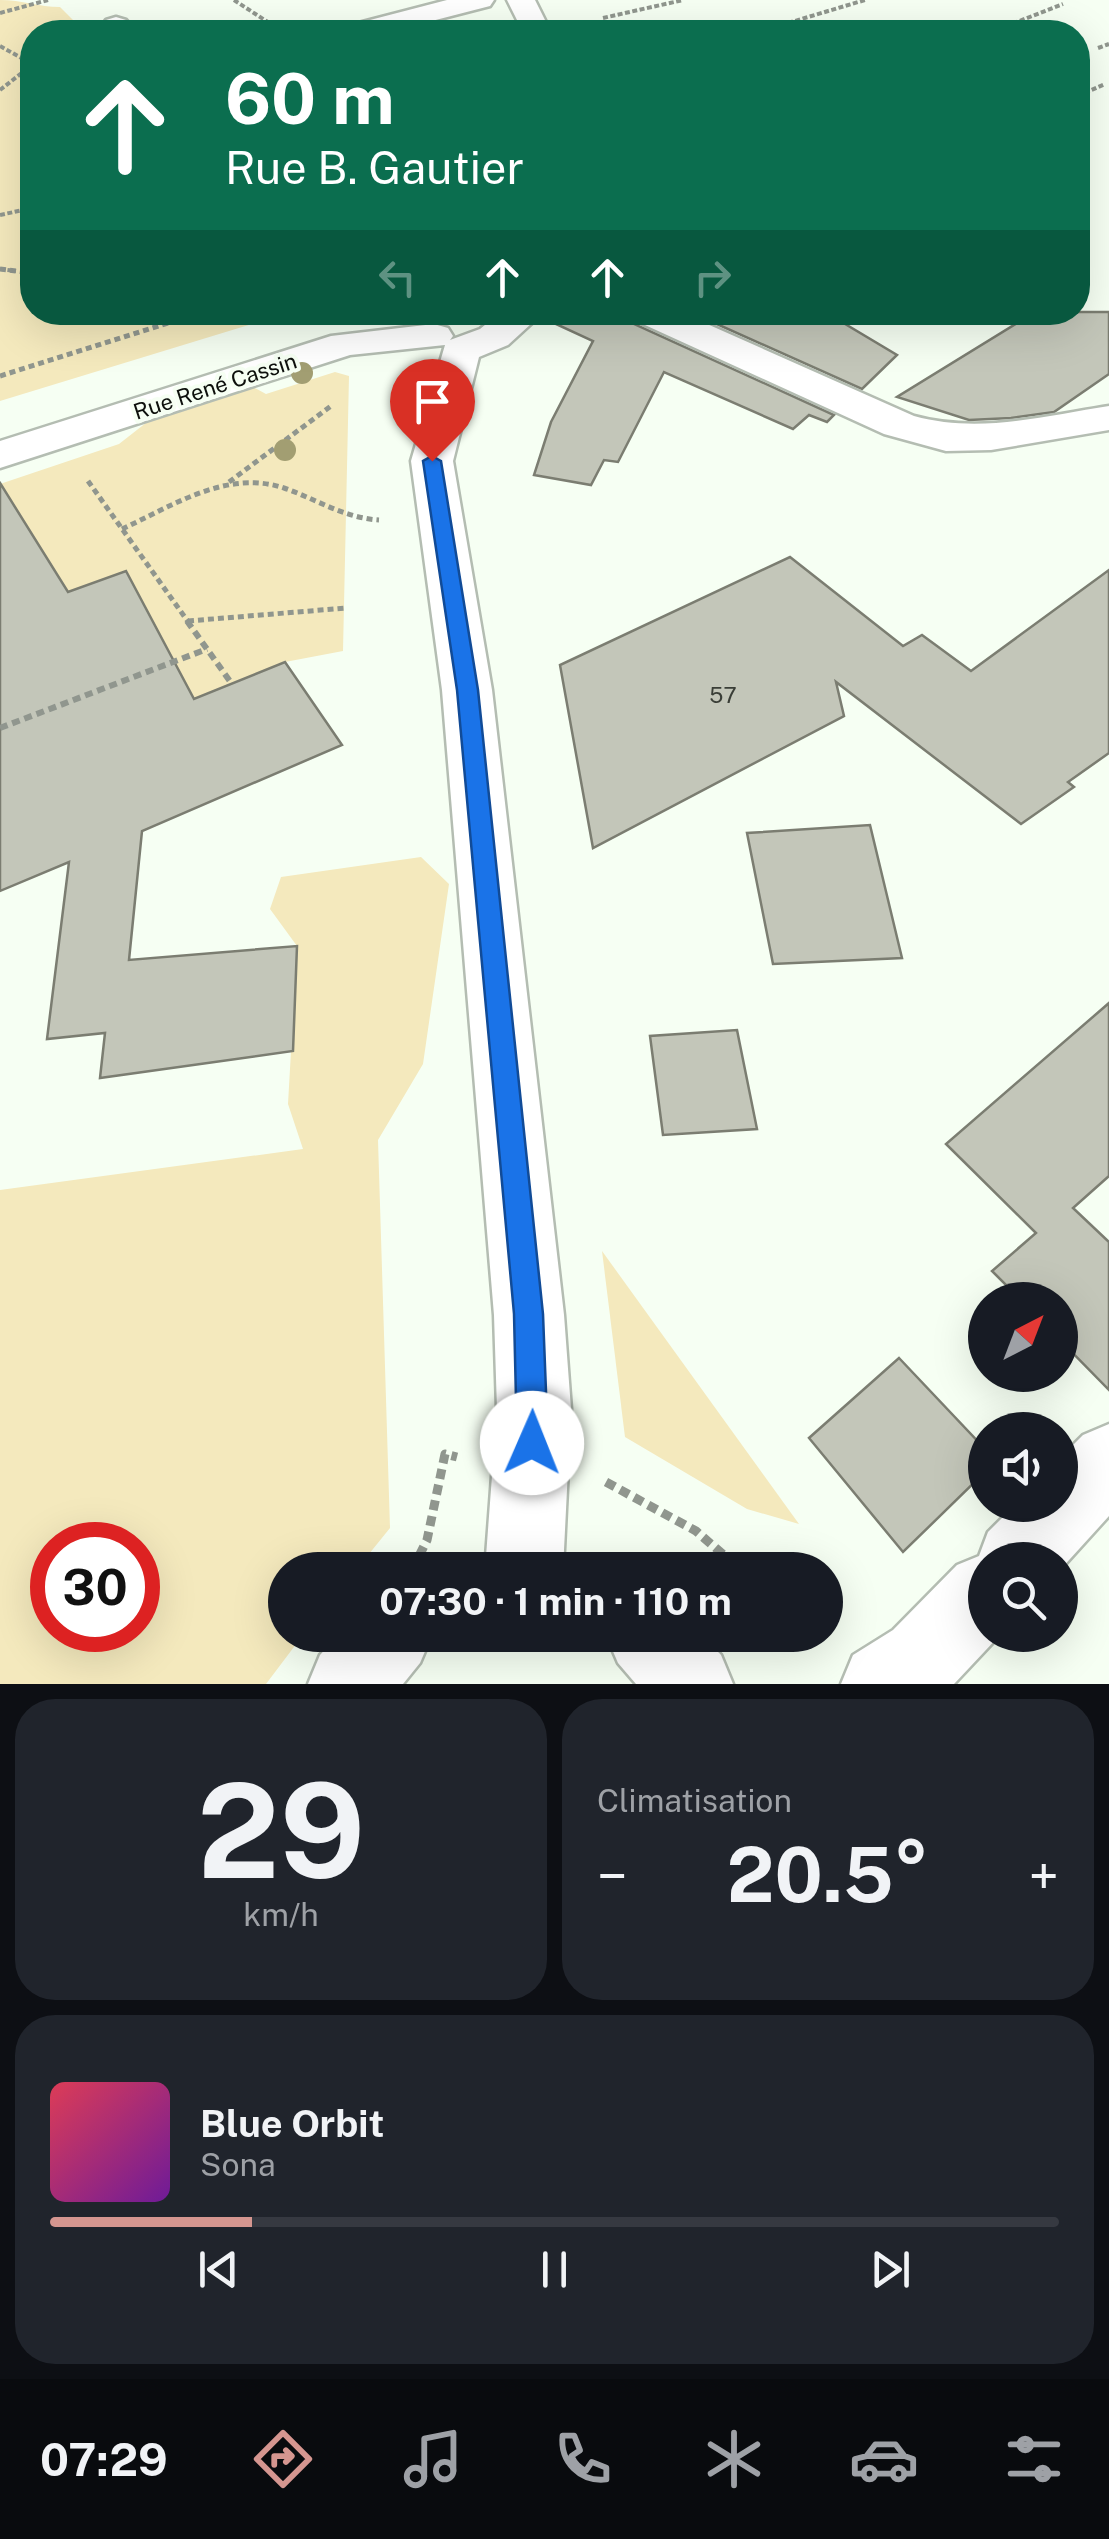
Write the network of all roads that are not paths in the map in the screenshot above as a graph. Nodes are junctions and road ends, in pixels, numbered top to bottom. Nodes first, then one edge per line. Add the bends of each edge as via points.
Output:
1 (480, 0) edge
2 (403, 20) edge
3 (508, 325) edge
4 (675, 325) edge
5 (438, 333) edge
6 (1109, 418) edge
7 (0, 455) edge
8 (1109, 1461) edge
9 (1033, 1542) edge
10 (525, 1552) edge
11 (968, 1611) edge
12 (377, 1652) edge
13 (662, 1652) edge
14 (348, 1684) edge
15 (692, 1684) edge
16 (882, 1684) edge

1 - 2 street
3 - 5 street via 494,337
4 - 6 street via 829,396 946,438
5 - 7 street, Rue René Cassin via 345,344
5 - 10 street via 432,461 467,690 529,1314 534,1409
8 - 9 street
11 - 16 street via 922,1660
12 - 14 street
13 - 15 street

